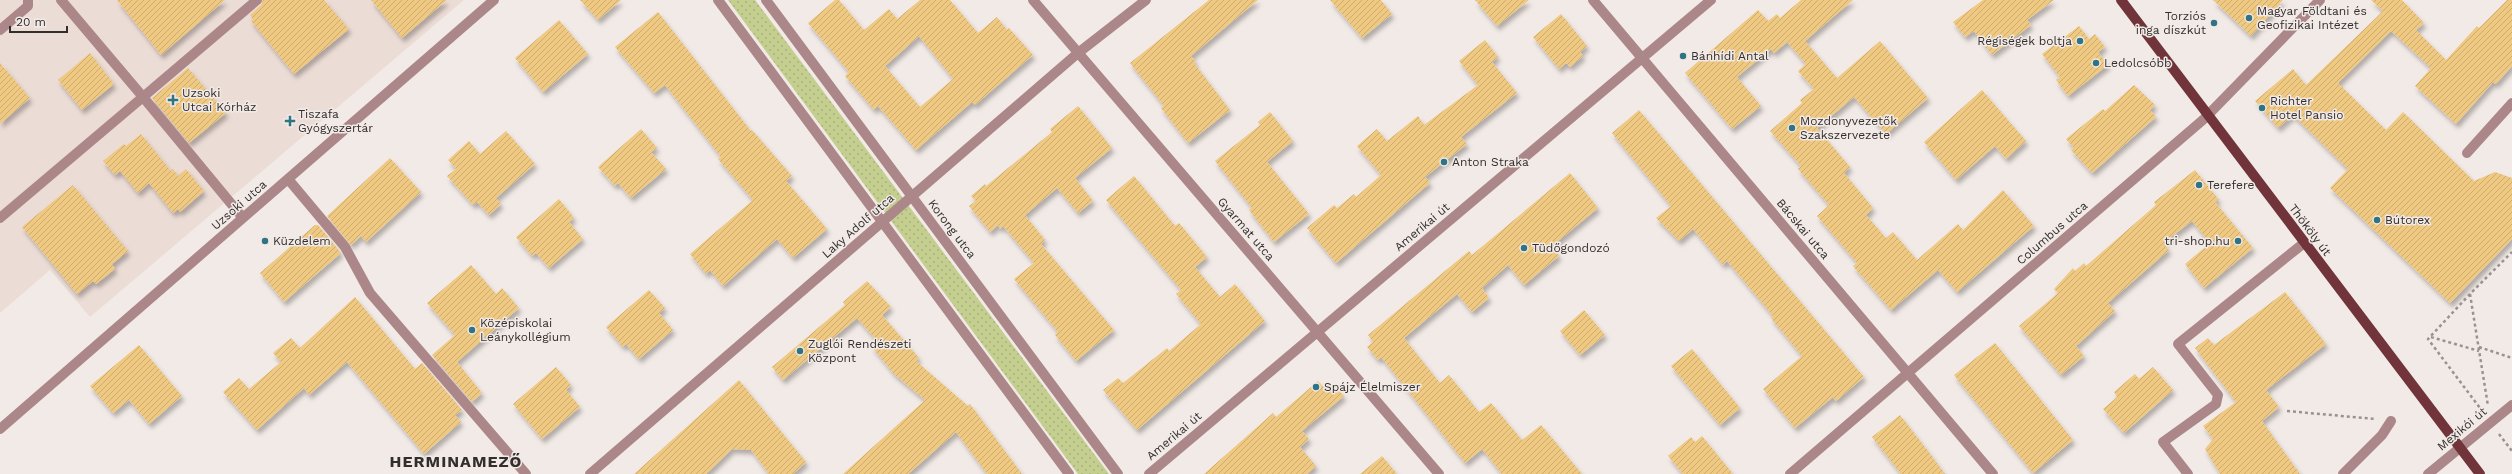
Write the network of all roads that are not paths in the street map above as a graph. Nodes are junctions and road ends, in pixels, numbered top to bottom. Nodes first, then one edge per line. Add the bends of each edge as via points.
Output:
1 (28, 0) edge
2 (61, 0) edge
3 (257, 0) edge
4 (494, 0) edge
5 (718, 0) edge
6 (766, 0) edge
7 (1033, 0) edge
8 (1146, 0) edge
9 (1593, 0) edge
10 (1711, 0) edge
11 (2121, 0) edge
12 (2320, 0) edge
13 (0, 30) edge
14 (1078, 53) junction
15 (1642, 58) junction
16 (143, 97) junction
17 (2512, 103) edge
18 (2207, 116) junction
19 (2467, 153) dead end
20 (288, 179) junction
21 (912, 197) junction
22 (0, 218) edge
23 (243, 218) junction
24 (882, 222) junction
25 (2304, 243) junction
26 (1317, 332) junction
27 (1908, 373) junction
28 (2512, 405) edge
29 (2391, 421) road end
30 (0, 429) edge
31 (2460, 448) junction
32 (526, 474) edge
33 (590, 474) edge
34 (1069, 474) edge
35 (1118, 474) edge
36 (1150, 474) edge
37 (1439, 474) edge
38 (1790, 474) edge
39 (1993, 474) edge
40 (2188, 474) edge
41 (2343, 474) edge
42 (2428, 474) edge
43 (2480, 474) edge

1 - 13 street via 28,6
2 - 16 street
3 - 16 street
4 - 20 street, Uzsoki utca
5 - 24 street
6 - 21 street, Korong utca
7 - 14 street, Gyarmat utca
8 - 14 street, Laky Adolf utca
9 - 15 street, Bácskai utca
10 - 15 street, Amerikai út
11 - 18 main road, Thököly út
12 - 18 street, Columbus utca
14 - 21 street, Laky Adolf utca
14 - 26 street, Gyarmat utca
15 - 26 street, Amerikai út
15 - 27 street, Bácskai utca
16 - 22 street
16 - 23 street
17 - 19 street
18 - 25 main road, Thököly út
18 - 27 street, Columbus utca
20 - 23 street, Uzsoki utca
20 - 32 street via 346,247 370,293
21 - 24 street, Laky Adolf utca
21 - 35 street, Korong utca
23 - 30 street, Uzsoki utca
24 - 33 street, Laky Adolf utca
24 - 34 street
25 - 31 main road, Thököly út
25 - 40 street via 2178,344 2218,395 2216,404 2163,442
26 - 36 street, Amerikai út
26 - 37 street, Gyarmat utca
27 - 38 street, Columbus utca
27 - 39 street, Bácskai utca
28 - 31 street, Mexikói út
29 - 41 street via 2382,435
31 - 42 street, Mexikói út
31 - 43 main road, Thököly út

